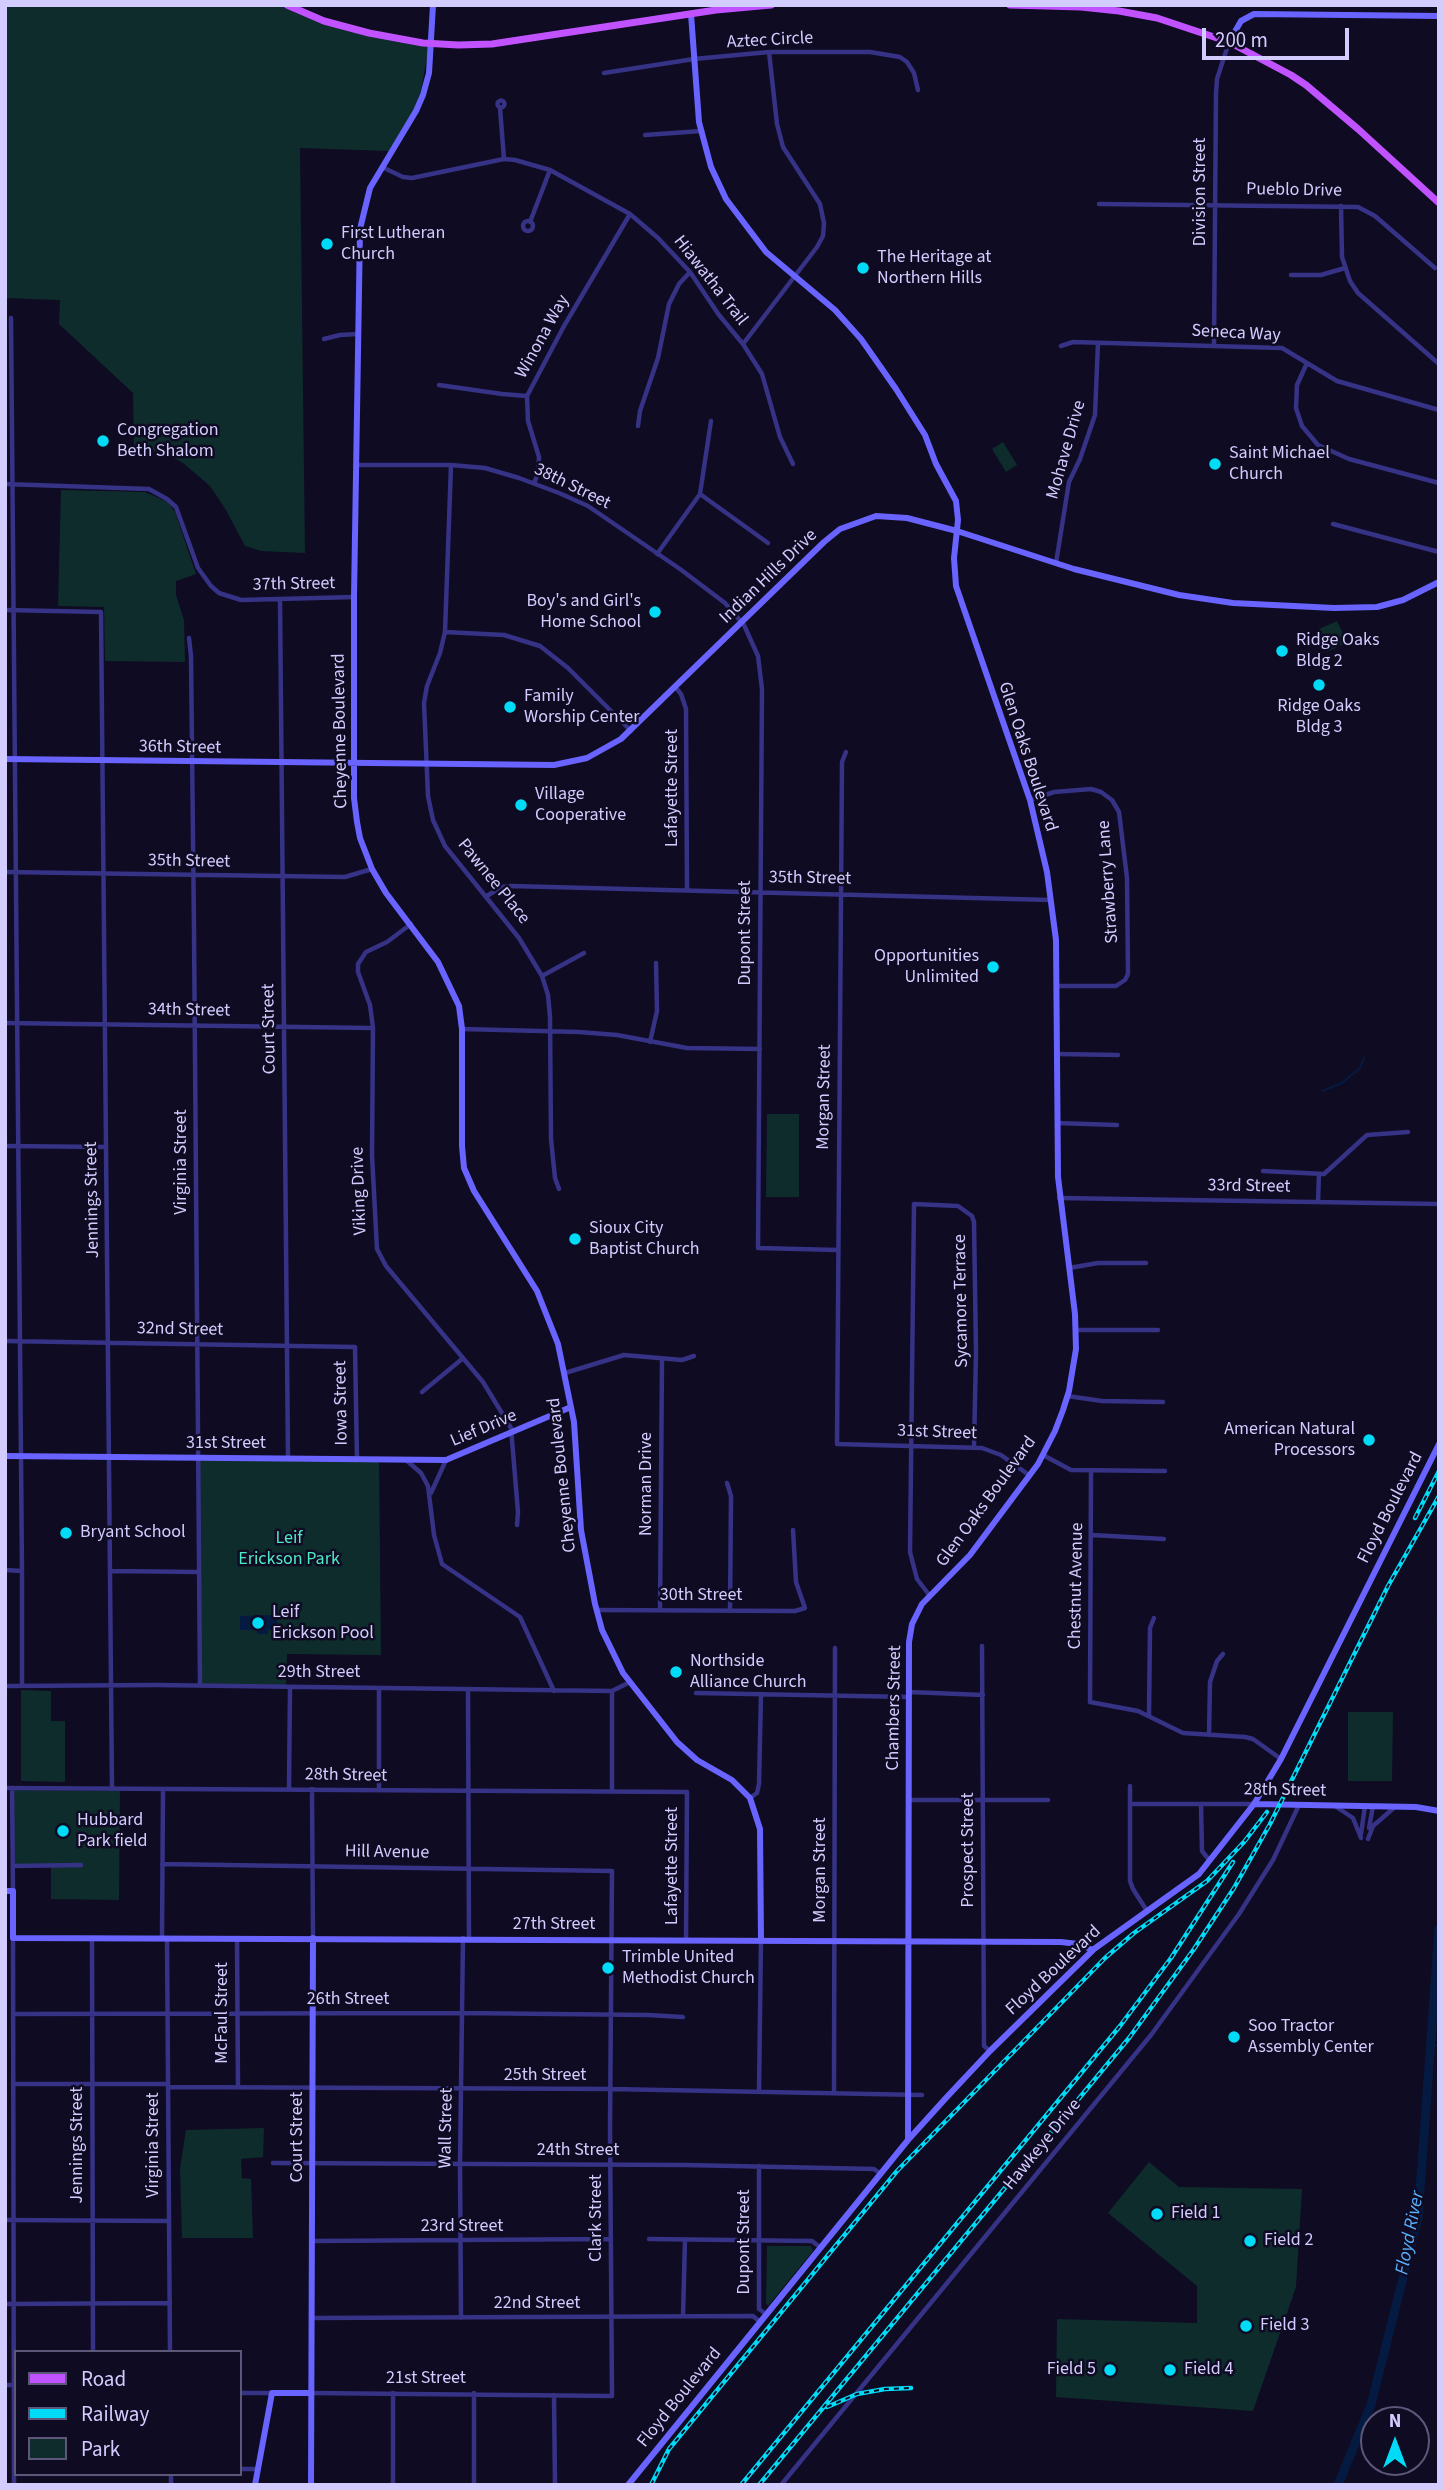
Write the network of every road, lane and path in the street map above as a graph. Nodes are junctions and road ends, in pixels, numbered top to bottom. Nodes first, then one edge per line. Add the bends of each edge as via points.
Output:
1 (287, 5) edge
2 (433, 5) edge
3 (771, 5) edge
4 (1010, 5) edge
5 (691, 14) junction
6 (1439, 16) edge
7 (1229, 42) junction
8 (431, 43) junction
9 (769, 52) junction
10 (694, 59) junction
11 (604, 73) dead end
12 (918, 90) dead end
13 (500, 108) dead end
14 (701, 131) junction
15 (645, 135) dead end
16 (504, 159) junction
17 (381, 167) junction
18 (550, 170) junction
19 (1439, 203) edge
20 (1099, 204) dead end
21 (1214, 205) junction
22 (1341, 206) junction
23 (630, 214) junction
24 (530, 222) dead end
25 (1345, 268) junction
26 (1435, 268) dead end
27 (690, 272) junction
28 (1291, 275) dead end
29 (795, 278) junction
30 (11, 318) dead end
31 (358, 334) junction
32 (324, 339) dead end
33 (1098, 343) junction
34 (743, 344) junction
35 (1214, 345) junction
36 (1061, 346) dead end
37 (1307, 363) junction
38 (1439, 364) edge
39 (439, 384) dead end
40 (527, 396) junction
41 (1439, 410) edge
42 (711, 421) dead end
43 (638, 426) dead end
44 (793, 464) dead end
45 (357, 465) junction
46 (451, 465) junction
47 (534, 483) junction
48 (5, 484) edge
49 (13, 484) junction
50 (1439, 484) edge
51 (700, 494) junction
52 (1333, 524) dead end
53 (957, 531) junction
54 (768, 543) dead end
55 (1439, 552) edge
56 (657, 554) junction
57 (1056, 564) junction
58 (1439, 582) edge
59 (354, 597) junction
60 (280, 599) junction
61 (5, 610) edge
62 (13, 610) junction
63 (742, 623) junction
64 (445, 632) junction
65 (189, 638) dead end
66 (676, 688) junction
67 (631, 731) junction
68 (846, 751) dead end
69 (5, 759) edge
70 (15, 760) junction
71 (103, 761) junction
72 (192, 762) junction
73 (281, 763) junction
74 (354, 763) junction
75 (425, 763) junction
76 (1030, 800) junction
77 (372, 869) junction
78 (5, 872) edge
79 (15, 873) junction
80 (104, 875) junction
81 (193, 876) junction
82 (282, 877) junction
83 (687, 890) junction
84 (760, 892) junction
85 (841, 894) junction
86 (487, 896) junction
87 (1051, 900) junction
88 (411, 924) junction
89 (584, 953) dead end
90 (656, 963) dead end
91 (542, 976) junction
92 (1058, 986) junction
93 (5, 1023) edge
94 (16, 1023) junction
95 (106, 1023) junction
96 (195, 1024) junction
97 (284, 1026) junction
98 (373, 1028) junction
99 (462, 1029) junction
100 (551, 1031) junction
101 (650, 1042) junction
102 (760, 1049) junction
103 (1056, 1054) junction
104 (1118, 1055) dead end
105 (1056, 1123) junction
106 (1117, 1125) dead end
107 (1408, 1132) dead end
108 (5, 1146) edge
109 (18, 1146) junction
110 (106, 1147) junction
111 (1263, 1171) dead end
112 (1318, 1174) junction
113 (559, 1189) dead end
114 (1059, 1198) junction
115 (1318, 1202) junction
116 (1439, 1204) edge
117 (838, 1250) junction
118 (1146, 1263) dead end
119 (1069, 1268) junction
120 (1076, 1330) junction
121 (1158, 1330) dead end
122 (5, 1341) edge
123 (19, 1341) junction
124 (108, 1342) junction
125 (197, 1345) junction
126 (285, 1345) junction
127 (355, 1347) joint
128 (694, 1356) dead end
129 (462, 1359) junction
130 (662, 1359) junction
131 (565, 1373) junction
132 (422, 1392) dead end
133 (1067, 1396) junction
134 (1163, 1402) dead end
135 (572, 1407) junction
136 (513, 1432) junction
137 (837, 1444) joint
138 (1439, 1444) edge
139 (912, 1446) junction
140 (974, 1447) junction
141 (1043, 1455) junction
142 (5, 1456) edge
143 (21, 1457) junction
144 (199, 1457) junction
145 (108, 1458) junction
146 (288, 1458) junction
147 (357, 1458) junction
148 (406, 1460) junction
149 (446, 1460) junction
150 (1091, 1471) junction
151 (1165, 1471) dead end
152 (1029, 1475) junction
153 (727, 1483) dead end
154 (430, 1494) junction
155 (517, 1525) dead end
156 (793, 1530) dead end
157 (1092, 1535) junction
158 (1164, 1539) dead end
159 (5, 1570) edge
160 (22, 1571) junction
161 (110, 1571) junction
162 (199, 1572) junction
163 (930, 1596) junction
164 (596, 1609) junction
165 (660, 1610) junction
166 (730, 1611) junction
167 (1154, 1618) dead end
168 (982, 1646) dead end
169 (835, 1648) dead end
170 (1223, 1654) dead end
171 (630, 1682) junction
172 (111, 1685) junction
173 (5, 1686) edge
174 (22, 1686) junction
175 (200, 1686) junction
176 (290, 1687) junction
177 (379, 1688) junction
178 (468, 1689) junction
179 (554, 1691) junction
180 (612, 1691) junction
181 (696, 1693) dead end
182 (761, 1694) junction
183 (909, 1694) junction
184 (835, 1695) junction
185 (983, 1695) junction
186 (1149, 1715) junction
187 (1209, 1735) junction
188 (1281, 1759) junction
189 (1130, 1786) dead end
190 (5, 1788) edge
191 (12, 1788) junction
192 (289, 1788) junction
193 (112, 1789) junction
194 (163, 1789) junction
195 (312, 1789) junction
196 (379, 1790) junction
197 (612, 1791) junction
198 (469, 1792) junction
199 (687, 1792) joint
200 (750, 1798) junction
201 (909, 1800) junction
202 (982, 1800) junction
203 (1048, 1800) dead end
204 (1130, 1804) junction
205 (1254, 1804) junction
206 (1201, 1805) junction
207 (1299, 1805) junction
208 (1334, 1806) junction
209 (1369, 1806) junction
210 (1395, 1807) junction
211 (1439, 1811) edge
212 (1210, 1861) junction
213 (162, 1864) junction
214 (81, 1865) dead end
215 (13, 1866) junction
216 (312, 1866) junction
217 (469, 1867) junction
218 (612, 1871) joint
219 (9, 1891) edge
220 (1147, 1911) junction
221 (13, 1938) junction
222 (92, 1938) junction
223 (164, 1938) junction
224 (237, 1938) junction
225 (313, 1938) junction
226 (466, 1938) junction
227 (612, 1940) junction
228 (686, 1940) junction
229 (761, 1940) junction
230 (835, 1941) junction
231 (909, 1941) junction
232 (984, 1941) junction
233 (1093, 1950) junction
234 (5, 1973) edge
235 (13, 1973) junction
236 (461, 2013) junction
237 (13, 2014) junction
238 (92, 2014) junction
239 (168, 2014) junction
240 (237, 2014) junction
241 (312, 2014) junction
242 (612, 2014) junction
243 (683, 2017) dead end
244 (990, 2051) junction
245 (5, 2054) edge
246 (13, 2054) junction
247 (13, 2084) junction
248 (92, 2084) junction
249 (168, 2085) junction
250 (238, 2087) junction
251 (313, 2087) junction
252 (461, 2090) junction
253 (611, 2090) junction
254 (759, 2091) junction
255 (834, 2093) junction
256 (908, 2094) junction
257 (922, 2095) dead end
258 (5, 2138) edge
259 (13, 2138) junction
260 (908, 2140) junction
261 (312, 2163) junction
262 (273, 2164) dead end
263 (460, 2164) junction
264 (610, 2165) junction
265 (759, 2166) junction
266 (881, 2174) junction
267 (5, 2220) edge
268 (14, 2220) junction
269 (91, 2221) junction
270 (169, 2221) junction
271 (611, 2239) junction
272 (649, 2239) dead end
273 (685, 2240) junction
274 (759, 2240) junction
275 (312, 2241) junction
276 (461, 2242) junction
277 (821, 2248) junction
278 (170, 2303) junction
279 (5, 2304) edge
280 (15, 2304) junction
281 (92, 2305) junction
282 (766, 2314) junction
283 (683, 2316) junction
284 (312, 2318) junction
285 (461, 2318) junction
286 (612, 2318) junction
287 (760, 2322) junction
288 (14, 2350) edge
289 (93, 2350) edge
290 (170, 2350) edge
291 (5, 2385) edge
292 (14, 2385) edge
293 (242, 2393) edge
294 (272, 2393) junction
295 (311, 2393) junction
296 (393, 2393) junction
297 (474, 2393) junction
298 (555, 2394) junction
299 (612, 2396) joint
300 (242, 2469) edge
301 (258, 2469) junction
302 (255, 2485) edge
303 (311, 2485) edge
304 (393, 2485) edge
305 (474, 2485) edge
306 (555, 2485) edge
307 (628, 2485) edge
308 (781, 2485) edge

1 - 8 main road via 369,33
2 - 8 main road, Cheyenne Boulevard
3 - 5 main road
4 - 7 main road via 1119,11 1157,18
5 - 8 main road via 492,44
5 - 10 main road, Glen Oaks Boulevard
6 - 7 main road via 1254,14 1241,21
7 - 19 main road via 1306,85
7 - 21 street, Division Street via 1217,79
8 - 17 main road, Cheyenne Boulevard via 423,95
9 - 10 street, Aztec Circle
9 - 12 street, Aztec Circle via 870,52 900,57 914,73
9 - 29 street via 783,146 823,213 821,240
10 - 11 street, Aztec Circle
10 - 14 main road, Glen Oaks Boulevard
13 - 16 street
14 - 15 street
14 - 29 main road, Glen Oaks Boulevard via 726,199 766,252
16 - 17 street, Hiawatha Trail via 412,178
16 - 18 street, Hiawatha Trail
17 - 31 main road, Cheyenne Boulevard via 370,188 360,229
18 - 23 street, Hiawatha Trail
18 - 24 street
20 - 21 street, Pueblo Drive
21 - 22 street, Pueblo Drive
21 - 35 street, Division Street
22 - 25 street via 1340,245
22 - 26 street, Pueblo Drive via 1368,211
23 - 27 street, Hiawatha Trail
23 - 40 street, Winona Way
25 - 28 street via 1321,275
25 - 38 street via 1358,293
27 - 34 street, Hiawatha Trail
27 - 43 street via 668,304
29 - 34 street
29 - 53 main road, Glen Oaks Boulevard via 848,324 897,389 956,500
30 - 49 street
31 - 32 street
31 - 45 main road, Cheyenne Boulevard
33 - 35 street, Seneca Way
33 - 36 street, Seneca Way
33 - 57 street, Mohave Drive via 1095,415 1069,482
34 - 44 street, Hiawatha Trail via 762,374
35 - 37 street, Seneca Way via 1282,348
37 - 41 street, Seneca Way via 1345,384
37 - 50 street via 1298,380 1296,408 1302,426 1318,445 1342,457
39 - 40 street
40 - 47 street, Winona Way via 528,421 539,457
42 - 51 street
45 - 46 street, 38th Street
45 - 59 main road, Cheyenne Boulevard
46 - 47 street, 38th Street via 485,468
46 - 64 street, Pawnee Place
47 - 56 street, 38th Street via 589,506
48 - 49 street
49 - 60 street, 37th Street via 149,489 176,507 203,577 219,593 241,600
49 - 62 street
51 - 54 street
51 - 56 street
52 - 55 street
53 - 57 main road, Indian Hills Drive
53 - 63 main road, Indian Hills Drive via 907,518 876,516 840,529
53 - 76 main road, Glen Oaks Boulevard via 956,586
56 - 63 street, 38th Street via 725,603
57 - 58 main road, Indian Hills Drive via 1179,595 1334,608 1377,607 1404,600
59 - 60 street, 37th Street
59 - 74 main road, Cheyenne Boulevard
60 - 73 street, Court Street
61 - 62 street
62 - 70 street
62 - 71 street, Jennings Street via 102,612
63 - 66 main road, Indian Hills Drive
63 - 84 street, Dupont Street via 756,649 761,672
64 - 67 street via 505,635 540,646
64 - 75 street, Pawnee Place via 424,702
65 - 72 street, Virginia Street
66 - 67 main road, Indian Hills Drive
66 - 83 street, Lafayette Street via 686,709
67 - 75 main road, Indian Hills Drive via 598,754 564,764
68 - 85 street, Morgan Street via 842,762
69 - 70 main road, 36th Street
70 - 71 main road, 36th Street
70 - 79 street
71 - 72 main road, 36th Street
71 - 80 street, Jennings Street
72 - 73 main road, 36th Street
72 - 81 street, Virginia Street
73 - 74 main road, 36th Street
73 - 82 street, Court Street
74 - 75 main road, Indian Hills Drive
74 - 77 main road, Cheyenne Boulevard via 357,822
75 - 86 street, Pawnee Place via 433,820 445,845
76 - 87 main road, Glen Oaks Boulevard
76 - 92 street, Strawberry Lane via 1054,792 1091,789 1112,800 1119,813 1127,878 1128,974 1116,986
77 - 82 street, 35th Street via 345,877
77 - 88 main road, Cheyenne Boulevard
78 - 79 street, 35th Street
79 - 80 street, 35th Street
79 - 94 street
80 - 81 street, 35th Street
80 - 95 street, Jennings Street
81 - 82 street, 35th Street
81 - 96 street, Virginia Street
82 - 97 street, Court Street
83 - 84 street, 35th Street
83 - 86 street, 35th Street via 511,886
84 - 85 street, 35th Street
84 - 102 street, Dupont Street
85 - 87 street, 35th Street
85 - 117 street, Morgan Street
86 - 91 street, Pawnee Place
87 - 92 main road, Glen Oaks Boulevard
88 - 98 street, Viking Drive via 366,952 358,964
88 - 99 main road, Cheyenne Boulevard via 454,993
89 - 91 street
90 - 101 street via 657,1011
91 - 100 street, Pawnee Place
92 - 103 main road, Glen Oaks Boulevard
93 - 94 street, 34th Street
94 - 95 street, 34th Street
94 - 109 street
95 - 96 street, 34th Street
95 - 110 street, Jennings Street
96 - 97 street, 34th Street
96 - 125 street, Virginia Street
97 - 98 street, 34th Street
97 - 126 street, Court Street
98 - 129 street, Viking Drive via 377,1249
99 - 100 street
99 - 131 main road, Cheyenne Boulevard via 462,1146 467,1178 537,1291
100 - 101 street
100 - 113 street, Pawnee Place via 551,1139
101 - 102 street via 687,1048
102 - 117 street, Dupont Street via 758,1248
103 - 104 street
103 - 105 main road, Glen Oaks Boulevard
105 - 106 street
105 - 114 main road, Glen Oaks Boulevard
107 - 112 street via 1367,1135 1324,1174
108 - 109 street
109 - 110 street
109 - 123 street
110 - 124 street, Jennings Street
111 - 112 street
112 - 115 street
114 - 115 street, 33rd Street
114 - 119 main road, Glen Oaks Boulevard
115 - 116 street, 33rd Street
117 - 137 street, Morgan Street
118 - 119 street
119 - 120 main road, Glen Oaks Boulevard
120 - 121 street
120 - 133 main road, Glen Oaks Boulevard
122 - 123 street, 32nd Street
123 - 124 street, 32nd Street
123 - 143 street
124 - 125 street, 32nd Street
124 - 145 street, Jennings Street
125 - 126 street, 32nd Street
125 - 144 street, Virginia Street
126 - 127 street, 32nd Street
126 - 146 street, Court Street
127 - 147 street, Iowa Street
128 - 130 street
129 - 132 street
129 - 136 street, Viking Drive via 489,1391
130 - 131 street via 624,1355
130 - 165 street, Norman Drive
131 - 135 main road, Cheyenne Boulevard
133 - 134 street
133 - 141 main road, Glen Oaks Boulevard
135 - 136 main road, Lief Drive
135 - 164 main road, Cheyenne Boulevard via 581,1530
136 - 149 main road, Lief Drive
136 - 155 street, Viking Drive
137 - 139 street, 31st Street
138 - 188 main road, Floyd Boulevard
139 - 140 street, 31st Street
139 - 140 street, Sycamore Terrace via 914,1204 958,1206 974,1222
139 - 163 street via 912,1565
140 - 152 street, 31st Street via 992,1451
141 - 150 street via 1072,1470
141 - 152 main road, Glen Oaks Boulevard
142 - 143 main road, 31st Street
143 - 145 main road, 31st Street
143 - 160 street
144 - 145 main road, 31st Street
144 - 146 main road, 31st Street
144 - 162 street, Virginia Street
145 - 161 street, Jennings Street
146 - 147 main road, 31st Street
147 - 148 main road, 31st Street
148 - 149 main road, 31st Street
148 - 154 street via 421,1473
149 - 154 street
150 - 151 street
150 - 157 street, Chestnut Avenue
152 - 163 main road, Glen Oaks Boulevard via 970,1555
153 - 166 street via 731,1496
154 - 179 street via 442,1564 520,1617
156 - 166 street, 30th Street via 796,1583 805,1608
157 - 158 street
157 - 186 street, Chestnut Avenue via 1090,1702
159 - 160 street
160 - 174 street
161 - 162 street
161 - 172 street, Jennings Street
162 - 175 street, Virginia Street
163 - 183 main road, Chambers Street via 912,1625
164 - 165 street, 30th Street
164 - 171 main road, Cheyenne Boulevard via 611,1651
165 - 166 street, 30th Street
167 - 186 street
168 - 185 street, Prospect Street
169 - 184 street, Morgan Street
170 - 187 street via 1210,1682
171 - 180 street, 29th Street
171 - 200 main road, Cheyenne Boulevard via 682,1747 732,1780
172 - 174 street, 29th Street
172 - 175 street, 29th Street
172 - 193 street, Jennings Street
173 - 174 street, 29th Street
175 - 176 street, 29th Street
176 - 177 street, 29th Street
176 - 192 street
177 - 178 street, 29th Street
177 - 196 street
178 - 179 street, 29th Street
178 - 198 street, Wall Street
179 - 180 street, 29th Street
180 - 197 street
181 - 182 street
182 - 184 street
182 - 200 street via 759,1784
183 - 184 street
183 - 185 street
183 - 201 main road, Chambers Street
184 - 230 street, Morgan Street
185 - 202 street, Prospect Street
186 - 187 street via 1176,1731
187 - 188 street via 1253,1739
188 - 205 main road, Floyd Boulevard
189 - 204 street
190 - 191 street, 28th Street
191 - 193 street, 28th Street
191 - 215 street
192 - 194 street, 28th Street
192 - 195 street, 28th Street
193 - 194 street, 28th Street
194 - 213 street, Virginia Street
195 - 196 street, 28th Street
195 - 216 street, Court Street
196 - 198 street, 28th Street
197 - 198 street, 28th Street
197 - 199 street, 28th Street
198 - 217 street, Wall Street
199 - 228 street, Lafayette Street
200 - 229 main road via 760,1829
201 - 202 street
201 - 231 main road, Chambers Street
202 - 203 street
202 - 232 street, Prospect Street
204 - 206 street, 28th Street
204 - 220 street via 1130,1881
205 - 206 street, 28th Street
205 - 207 main road, 28th Street
205 - 212 main road, Floyd Boulevard
206 - 212 street via 1202,1851
207 - 208 main road, 28th Street
207 - 308 street, Hawkeye Drive via 1273,1860 1239,1914 1151,2035
208 - 209 main road, 28th Street
208 - 209 street via 1353,1818 1361,1838
209 - 210 main road, 28th Street
209 - 210 street via 1368,1839 1373,1826
210 - 211 main road, 28th Street
212 - 220 main road, Floyd Boulevard
213 - 216 street, Hill Avenue
213 - 223 street, Virginia Street
214 - 215 street
215 - 219 street
216 - 217 street, Hill Avenue
216 - 225 street, Court Street
217 - 218 street, Hill Avenue
217 - 226 street, Wall Street
218 - 227 street, Clark Street
219 - 221 main road
220 - 233 main road, Floyd Boulevard
221 - 222 main road, 27th Street
221 - 235 street
222 - 223 main road, 27th Street
222 - 238 street, Jennings Street
223 - 224 main road, 27th Street
223 - 239 street, Virginia Street
224 - 225 main road, 27th Street
224 - 240 street, McFaul Street
225 - 226 main road, 27th Street
225 - 241 main road, Court Street
226 - 227 main road, 27th Street
226 - 236 street, Wall Street
227 - 228 main road, 27th Street
227 - 242 street, Clark Street
228 - 229 main road, 27th Street
229 - 230 main road, 27th Street
229 - 254 street
230 - 231 main road, 27th Street
230 - 255 street, Morgan Street
231 - 232 main road, 27th Street
231 - 256 main road, Chambers Street
232 - 233 main road, 27th Street via 1061,1942
232 - 244 street, Prospect Street via 984,2046
233 - 244 main road, Floyd Boulevard
234 - 235 street
235 - 237 street
236 - 241 street, 26th Street
236 - 242 street, 26th Street
236 - 252 street, Wall Street
237 - 238 street, 26th Street
237 - 246 street
238 - 239 street, 26th Street
238 - 248 street, Jennings Street
239 - 240 street, 26th Street
239 - 249 street, Virginia Street
240 - 241 street, 26th Street
240 - 250 street, McFaul Street
241 - 251 main road, Court Street
242 - 243 street, 26th Street
242 - 253 street, Clark Street
244 - 260 main road, Floyd Boulevard
245 - 246 street
246 - 247 street
247 - 248 street, 25th Street
247 - 259 street
248 - 249 street, 25th Street
248 - 269 street, Jennings Street
249 - 250 street, 25th Street
249 - 270 street, Virginia Street
250 - 251 street, 25th Street
251 - 252 street, 25th Street
251 - 261 main road, Court Street
252 - 253 street, 25th Street
252 - 263 street, Wall Street
253 - 254 street, 25th Street
253 - 264 street, Clark Street
254 - 255 street, 25th Street
255 - 256 street, 25th Street
256 - 257 street, 25th Street
256 - 260 main road, Chambers Street
258 - 259 street
259 - 268 street
260 - 266 main road, Floyd Boulevard
261 - 262 street, 24th Street
261 - 263 street, 24th Street
261 - 275 main road, Court Street
263 - 264 street, 24th Street
263 - 276 street, Wall Street
264 - 265 street, 24th Street
264 - 271 street, Clark Street
265 - 266 street, 24th Street via 874,2169
265 - 274 street, Dupont Street
266 - 277 main road, Floyd Boulevard
267 - 268 street
268 - 269 street
268 - 280 street
269 - 270 street
269 - 281 street, Jennings Street
270 - 278 street, Virginia Street
271 - 276 street, 23rd Street
271 - 286 street, Clark Street
272 - 273 street
273 - 274 street
273 - 283 street
274 - 277 street via 812,2241
274 - 282 street, Dupont Street via 759,2309
275 - 276 street, 23rd Street
275 - 284 main road, Court Street
276 - 285 street, Wall Street
277 - 282 main road, Floyd Boulevard
278 - 281 street
278 - 290 street, Virginia Street
279 - 280 street
280 - 281 street
280 - 288 street
281 - 289 street, Jennings Street
282 - 287 main road, Floyd Boulevard
283 - 286 street, 22nd Street
283 - 287 street, 22nd Street via 753,2316
284 - 285 street, 22nd Street
284 - 295 main road, Court Street
285 - 286 street, 22nd Street
286 - 299 street, Clark Street
287 - 307 main road, Floyd Boulevard
291 - 292 street
293 - 294 street, 21st Street
294 - 295 main road, 21st Street
294 - 301 main road
295 - 296 street, 21st Street
295 - 303 main road, Court Street
296 - 297 street, 21st Street
296 - 304 street
297 - 298 street, 21st Street
297 - 305 street
298 - 299 street, 21st Street
298 - 306 street
300 - 301 street
301 - 302 main road

